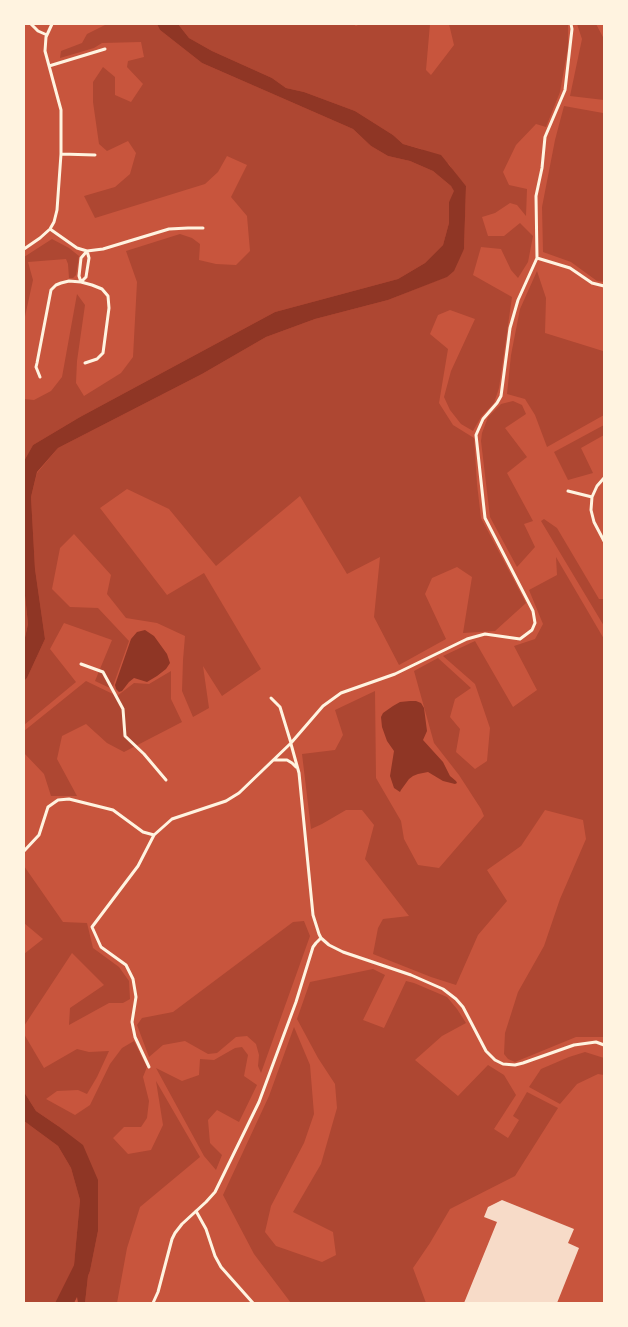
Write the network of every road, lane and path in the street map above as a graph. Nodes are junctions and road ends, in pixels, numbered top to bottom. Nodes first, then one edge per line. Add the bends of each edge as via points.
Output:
1 (31, 24) edge
2 (52, 24) edge
3 (571, 24) edge
4 (47, 35) junction
5 (105, 49) dead end
6 (49, 66) junction
7 (61, 154) junction
8 (95, 155) dead end
9 (204, 228) dead end
10 (50, 229) junction
11 (24, 249) edge
12 (87, 251) junction
13 (537, 258) junction
14 (81, 282) junction
15 (604, 286) edge
16 (85, 364) dead end
17 (40, 377) dead end
18 (604, 478) edge
19 (568, 491) dead end
20 (592, 497) junction
21 (604, 541) edge
22 (81, 664) dead end
23 (270, 698) dead end
24 (291, 744) junction
25 (274, 760) junction
26 (296, 767) junction
27 (166, 780) dead end
28 (154, 835) junction
29 (24, 851) edge
30 (321, 938) junction
31 (604, 1045) edge
32 (149, 1067) dead end
33 (196, 1211) junction
34 (153, 1303) edge
35 (253, 1303) edge

1 - 4 street
2 - 4 street
3 - 13 street via 565,90 545,137 536,196
4 - 6 street via 45,51
5 - 6 street
6 - 7 street via 61,110
7 - 8 street
7 - 10 street via 57,210
9 - 12 street via 170,230
10 - 11 street
10 - 12 street via 77,248
12 - 14 street via 89,258 86,277
12 - 14 street via 81,258
13 - 15 street via 570,268 592,283
13 - 24 street via 518,300 512,323 501,396 483,419 476,435 485,518 533,611 535,623 532,630 520,639 485,634 467,639 395,674 341,692 323,706
14 - 16 street via 102,289 109,301 103,353
14 - 17 street via 61,283 51,290 36,367
18 - 20 street
19 - 20 street
20 - 21 street via 592,517
22 - 27 street via 103,672 123,709 125,736
23 - 24 street via 280,707
24 - 25 street
24 - 26 street
25 - 26 street via 287,760
25 - 28 street via 240,793 226,802 172,819
26 - 30 street via 299,773 313,914
28 - 29 street via 143,832 113,810 69,799 58,800 48,807 39,835
28 - 32 street via 138,866 92,927 101,947 126,965 133,979 136,997 132,1022 135,1038
30 - 31 street via 343,952 444,989 463,1007 486,1050 503,1064 523,1063 574,1045 596,1042
30 - 33 street via 313,947 296,1002 259,1102 219,1186
33 - 34 street via 178,1228 172,1239
33 - 35 street via 221,1267

